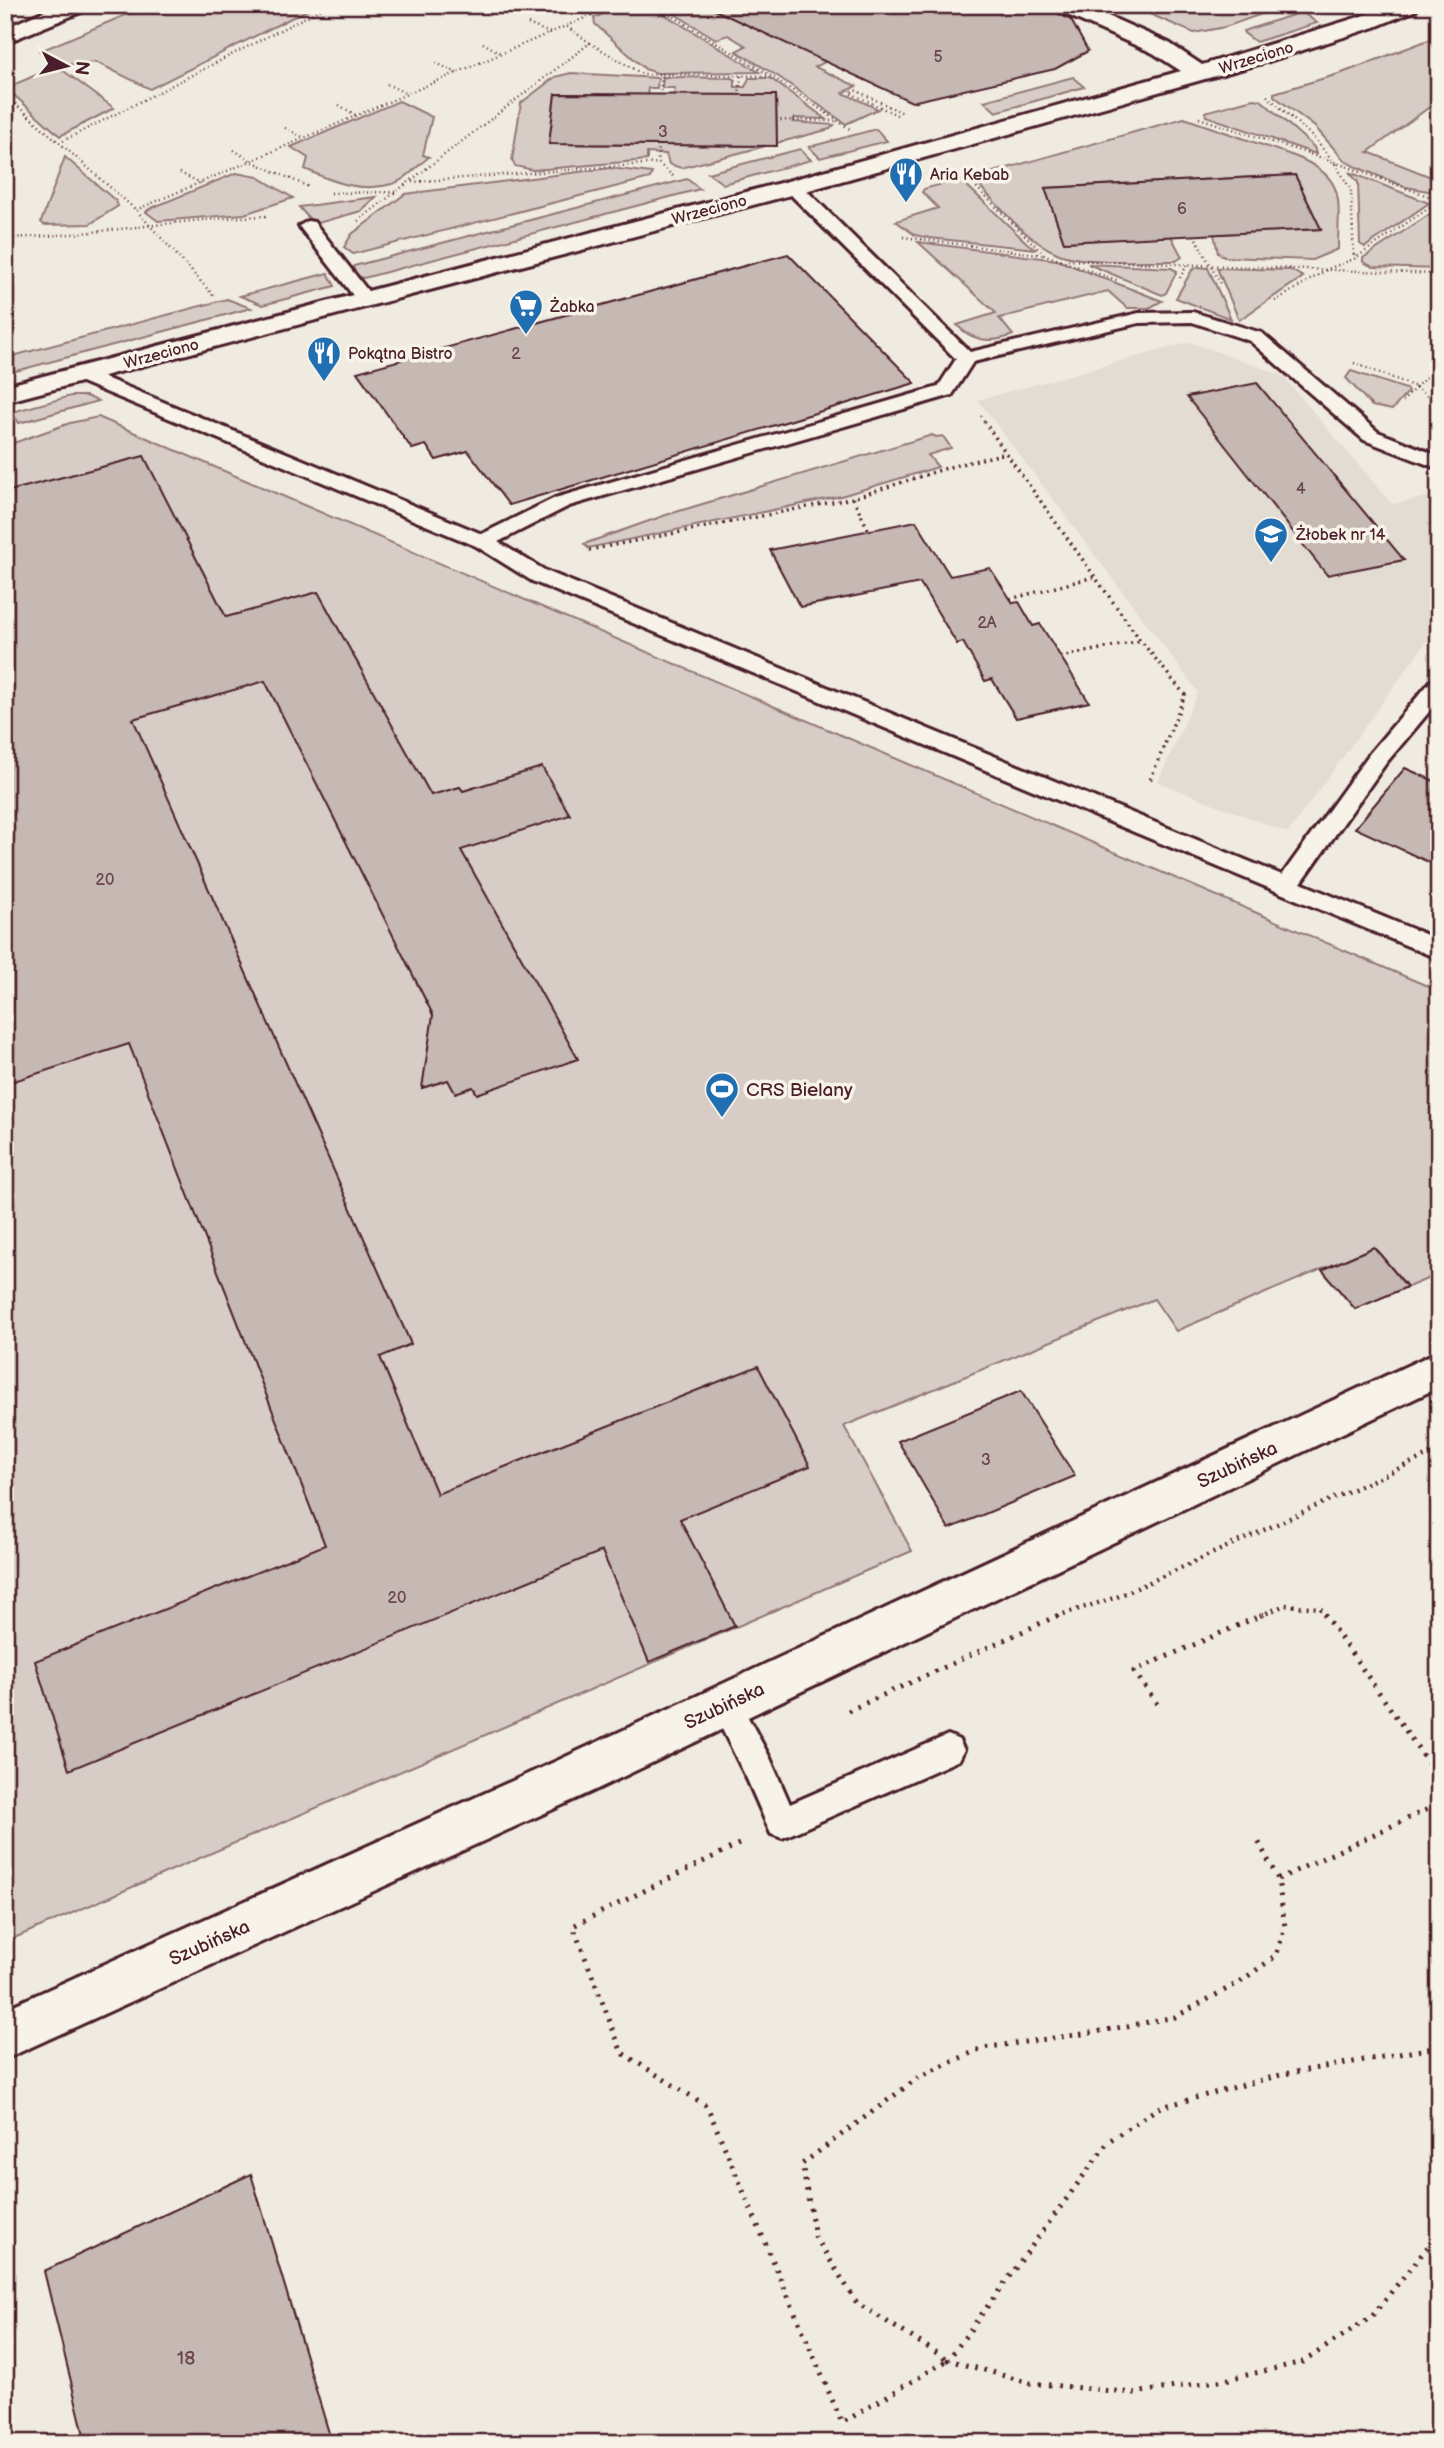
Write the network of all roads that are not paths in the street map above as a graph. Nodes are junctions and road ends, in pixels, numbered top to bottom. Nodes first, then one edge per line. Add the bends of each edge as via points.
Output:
1 (78, 5) edge
2 (1064, 5) edge
3 (1408, 5) edge
4 (5, 36) edge
5 (1200, 74) junction
6 (793, 187) junction
7 (308, 226) road end
8 (365, 299) junction
9 (966, 358) junction
10 (79, 374) junction
11 (5, 394) edge
12 (1439, 463) edge
13 (483, 542) junction
14 (1439, 686) edge
15 (1286, 887) junction
16 (1439, 950) edge
17 (1439, 1368) edge
18 (725, 1705) junction
19 (948, 1750) dead end
20 (5, 2034) edge

1 - 4 street
2 - 5 street via 1161,48
3 - 5 street, Wrzeciono
5 - 6 street, Wrzeciono
6 - 8 street, Wrzeciono
6 - 9 lane
7 - 8 lane
8 - 10 street, Wrzeciono
9 - 12 lane via 1139,318 1193,317 1256,337 1371,436
9 - 13 lane via 945,391 562,502
10 - 11 street, Wrzeciono
10 - 13 lane
13 - 15 lane via 539,576
14 - 15 lane via 1378,758
15 - 16 lane
17 - 18 street, Szubińska
18 - 19 lane via 782,1823
18 - 20 street, Szubińska

